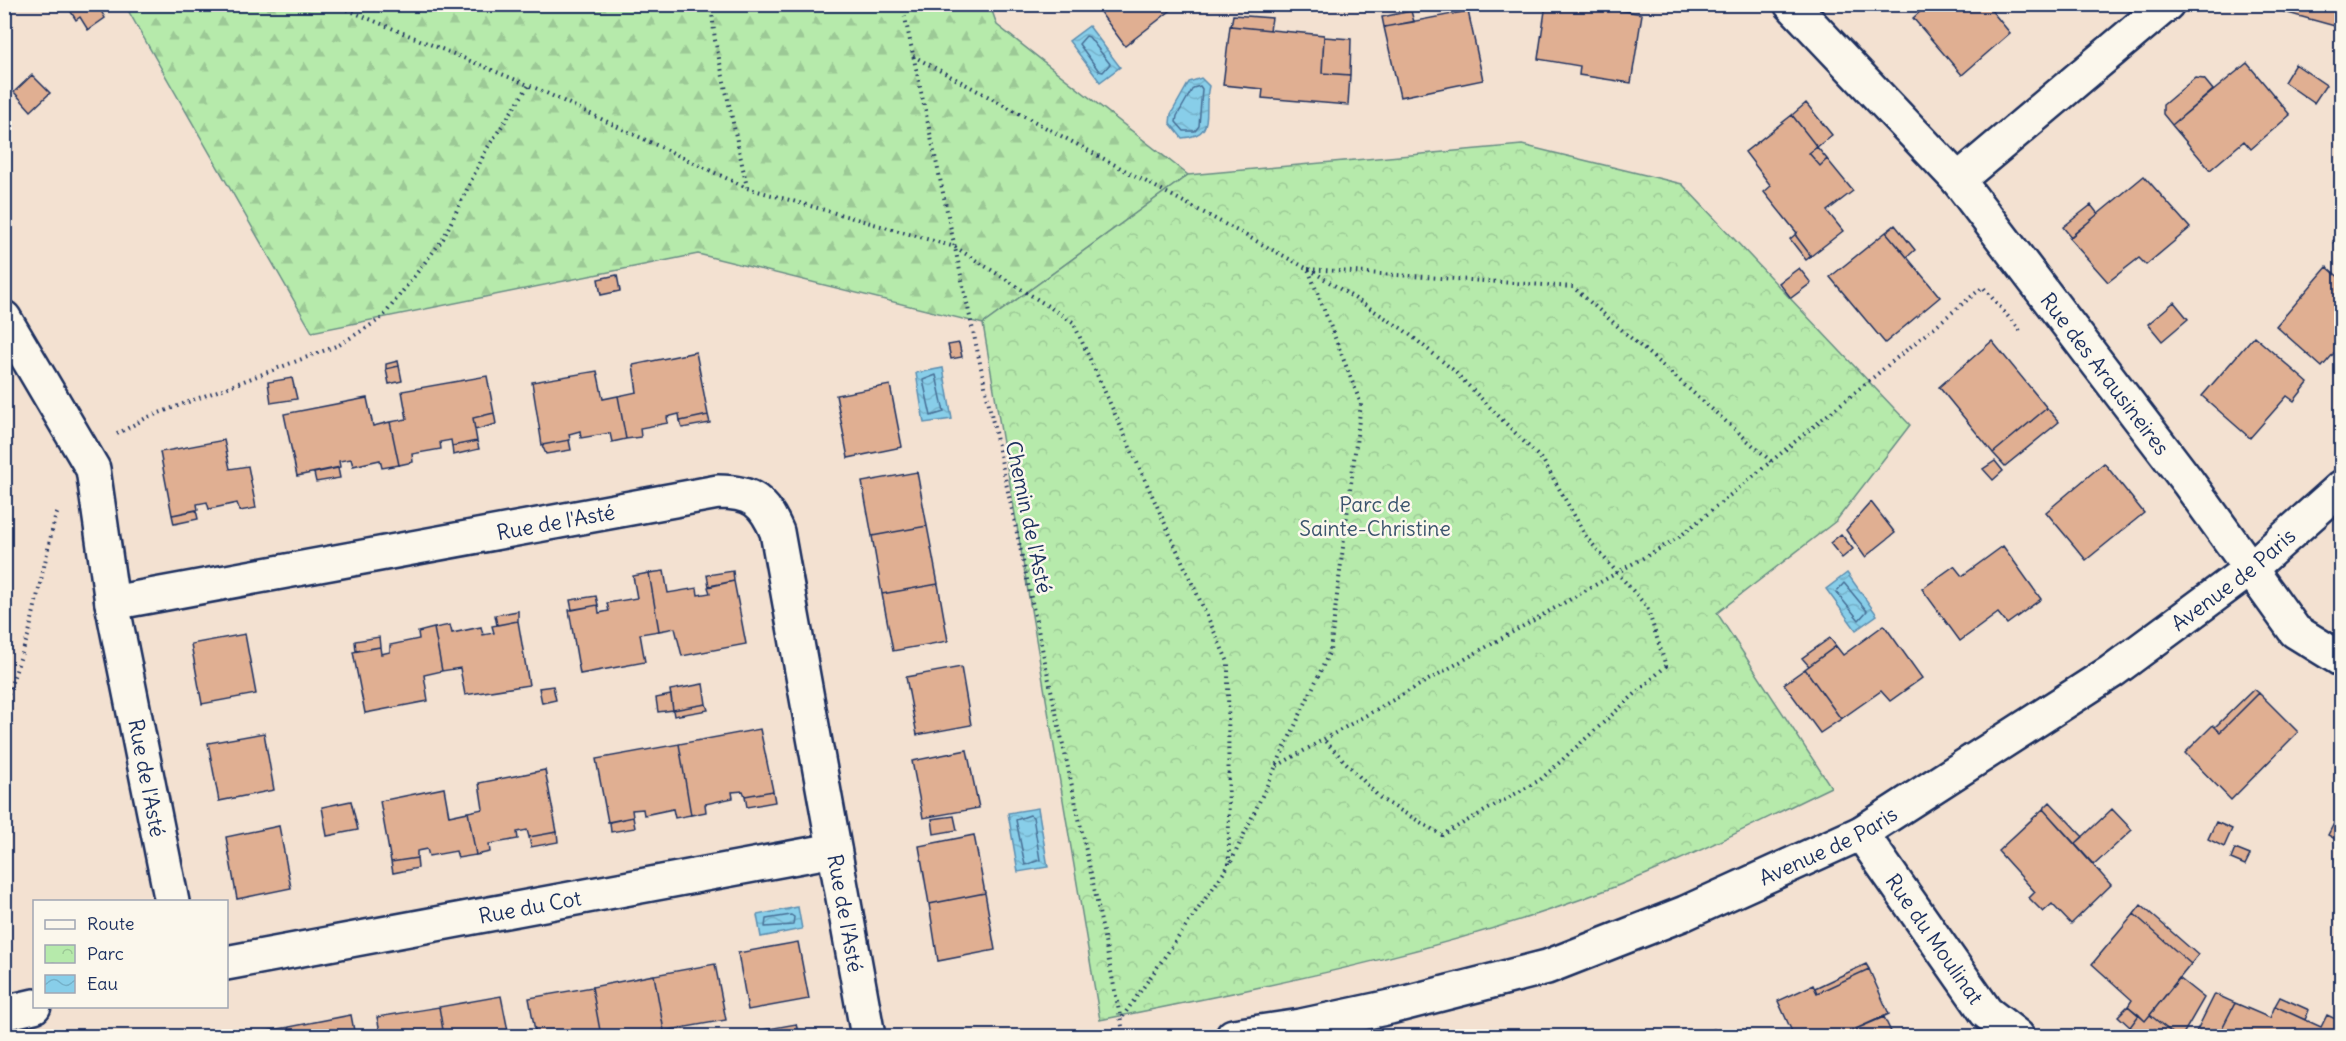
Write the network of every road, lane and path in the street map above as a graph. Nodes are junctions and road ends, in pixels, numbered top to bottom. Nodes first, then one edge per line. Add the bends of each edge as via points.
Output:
1 (345, 4) edge
2 (711, 4) edge
3 (902, 4) edge
4 (1791, 4) edge
5 (2168, 4) edge
6 (913, 56) junction
7 (529, 86) junction
8 (1958, 180) junction
9 (747, 188) junction
10 (955, 247) junction
11 (1308, 269) junction
12 (4, 318) edge
13 (2029, 341) dead end
14 (86, 456) junction
15 (1772, 462) junction
16 (2342, 488) edge
17 (60, 508) dead end
18 (2250, 569) junction
19 (1617, 573) junction
20 (112, 603) junction
21 (2342, 660) edge
22 (4, 705) edge
23 (1323, 739) junction
24 (1277, 766) junction
25 (1861, 833) junction
26 (834, 850) junction
27 (1229, 865) junction
28 (172, 900) edge
29 (228, 963) edge
30 (33, 1006) edge
31 (4, 1013) edge
32 (1121, 1019) junction
33 (868, 1036) edge
34 (1124, 1036) edge
35 (1233, 1036) edge
36 (2017, 1036) edge

1 - 7 path via 348,10
2 - 9 path
3 - 6 path, Chemin de l'Asté
4 - 8 street, Rue des Arausineires
5 - 8 street
6 - 10 path, Chemin de l'Asté
6 - 11 path
7 - 9 path
7 - 14 path via 486,150 443,239 382,318 339,345 146,418
8 - 18 street, Rue des Arausineires
9 - 10 path
10 - 27 path via 1073,322 1228,662
10 - 32 path, Chemin de l'Asté
11 - 15 path via 1573,287
11 - 19 path via 1404,330 1452,369 1544,462 1587,538
11 - 24 path via 1361,404 1330,651
12 - 14 street
13 - 15 path via 1983,287
14 - 20 street via 93,469
15 - 19 path via 1678,538
16 - 18 street, Avenue de Paris
17 - 22 path via 29,633
18 - 21 street, Rue des Arausineires via 2295,631
18 - 25 street, Avenue de Paris via 2111,672
19 - 23 path
19 - 23 path via 1647,607 1666,666 1540,780 1442,834 1381,799
20 - 26 street, Rue de l'Asté via 718,492 741,492 769,512 777,532
20 - 28 street, Rue de l'Asté
23 - 24 path
24 - 27 path
25 - 35 street, Avenue de Paris via 1684,913 1547,967 1390,1007
25 - 36 street, Rue du Moulinat via 1986,1012
26 - 29 street, Rue du Cot
26 - 33 street, Rue de l'Asté
27 - 32 path
30 - 31 street
32 - 34 path, Chemin de l'Asté

